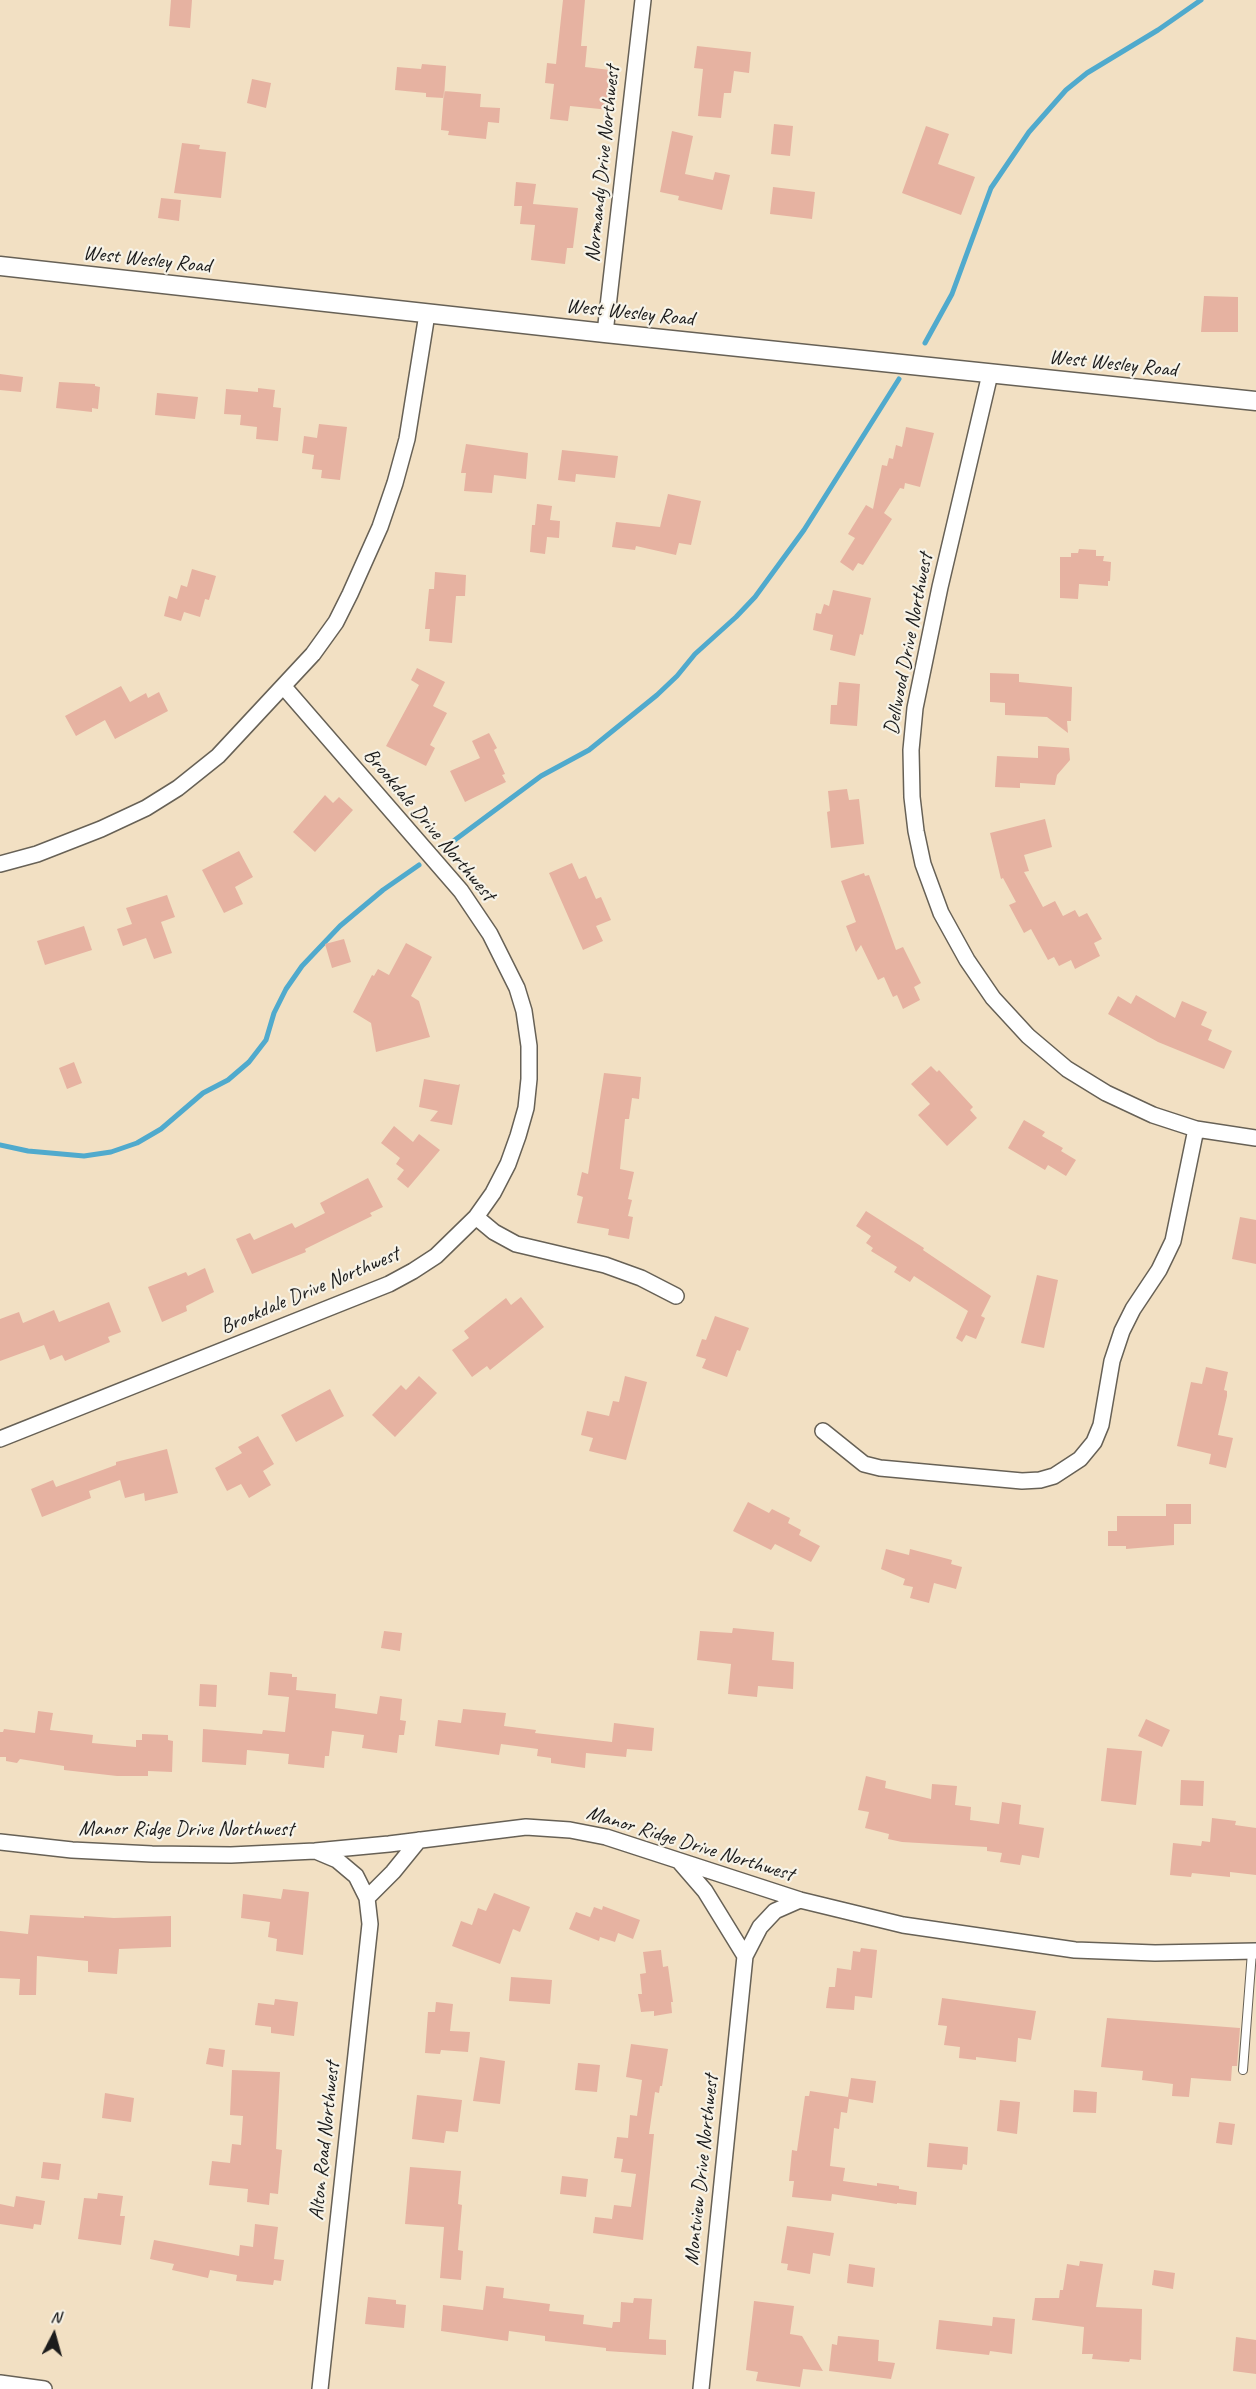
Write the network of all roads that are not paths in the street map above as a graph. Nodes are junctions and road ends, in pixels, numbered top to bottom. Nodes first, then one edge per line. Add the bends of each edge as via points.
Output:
1 (643, 0) edge
2 (0, 266) edge
3 (427, 314) junction
4 (605, 333) junction
5 (990, 374) junction
6 (1256, 401) edge
7 (284, 687) junction
8 (0, 864) edge
9 (1196, 1129) junction
10 (1256, 1138) edge
11 (476, 1217) junction
12 (676, 1296) dead end
13 (823, 1431) dead end
14 (0, 1438) edge
15 (419, 1840) junction
16 (0, 1842) edge
17 (315, 1851) junction
18 (679, 1861) junction
19 (367, 1898) junction
20 (800, 1900) junction
21 (1254, 1952) edge
22 (745, 1956) junction
23 (1243, 2070) dead end
24 (0, 2383) edge
25 (44, 2389) edge
26 (320, 2389) edge
27 (702, 2389) edge

1 - 4 street, Normandy Drive Northwest
2 - 3 street, West Wesley Road
3 - 4 street, West Wesley Road
3 - 7 street via 407,439 380,526 336,622
4 - 5 street, West Wesley Road
5 - 6 street, West Wesley Road
5 - 9 street, Dellwood Drive Northwest via 915,708 912,797 923,864 941,913 967,960 993,998 1028,1036 1067,1069 1106,1093
7 - 8 street via 218,756 146,808 102,829
7 - 11 street, Brookdale Drive Northwest via 461,891 490,934 517,988 529,1046 526,1108 508,1164
9 - 10 street, Dellwood Drive Northwest
9 - 13 street via 1173,1241 1122,1331 1112,1361 1101,1425 1080,1459 1054,1476 1022,1481 880,1468 864,1464
11 - 12 street via 516,1244 605,1265
11 - 14 street, Brookdale Drive Northwest via 436,1256 389,1284
15 - 17 street, Manor Ridge Drive Northwest
15 - 18 street, Manor Ridge Drive Northwest via 526,1827 570,1830
15 - 19 street
16 - 17 street, Manor Ridge Drive Northwest via 152,1854
17 - 19 street, Alton Road Northwest via 337,1860 356,1876
18 - 20 street, Manor Ridge Drive Northwest
18 - 22 street via 705,1891
19 - 26 street, Alton Road Northwest via 370,1924
20 - 21 street, Manor Ridge Drive Northwest via 903,1925 1075,1950
20 - 22 street, Montview Drive Northwest via 775,1911 760,1927
21 - 23 lane
22 - 27 street, Montview Drive Northwest
24 - 25 street

